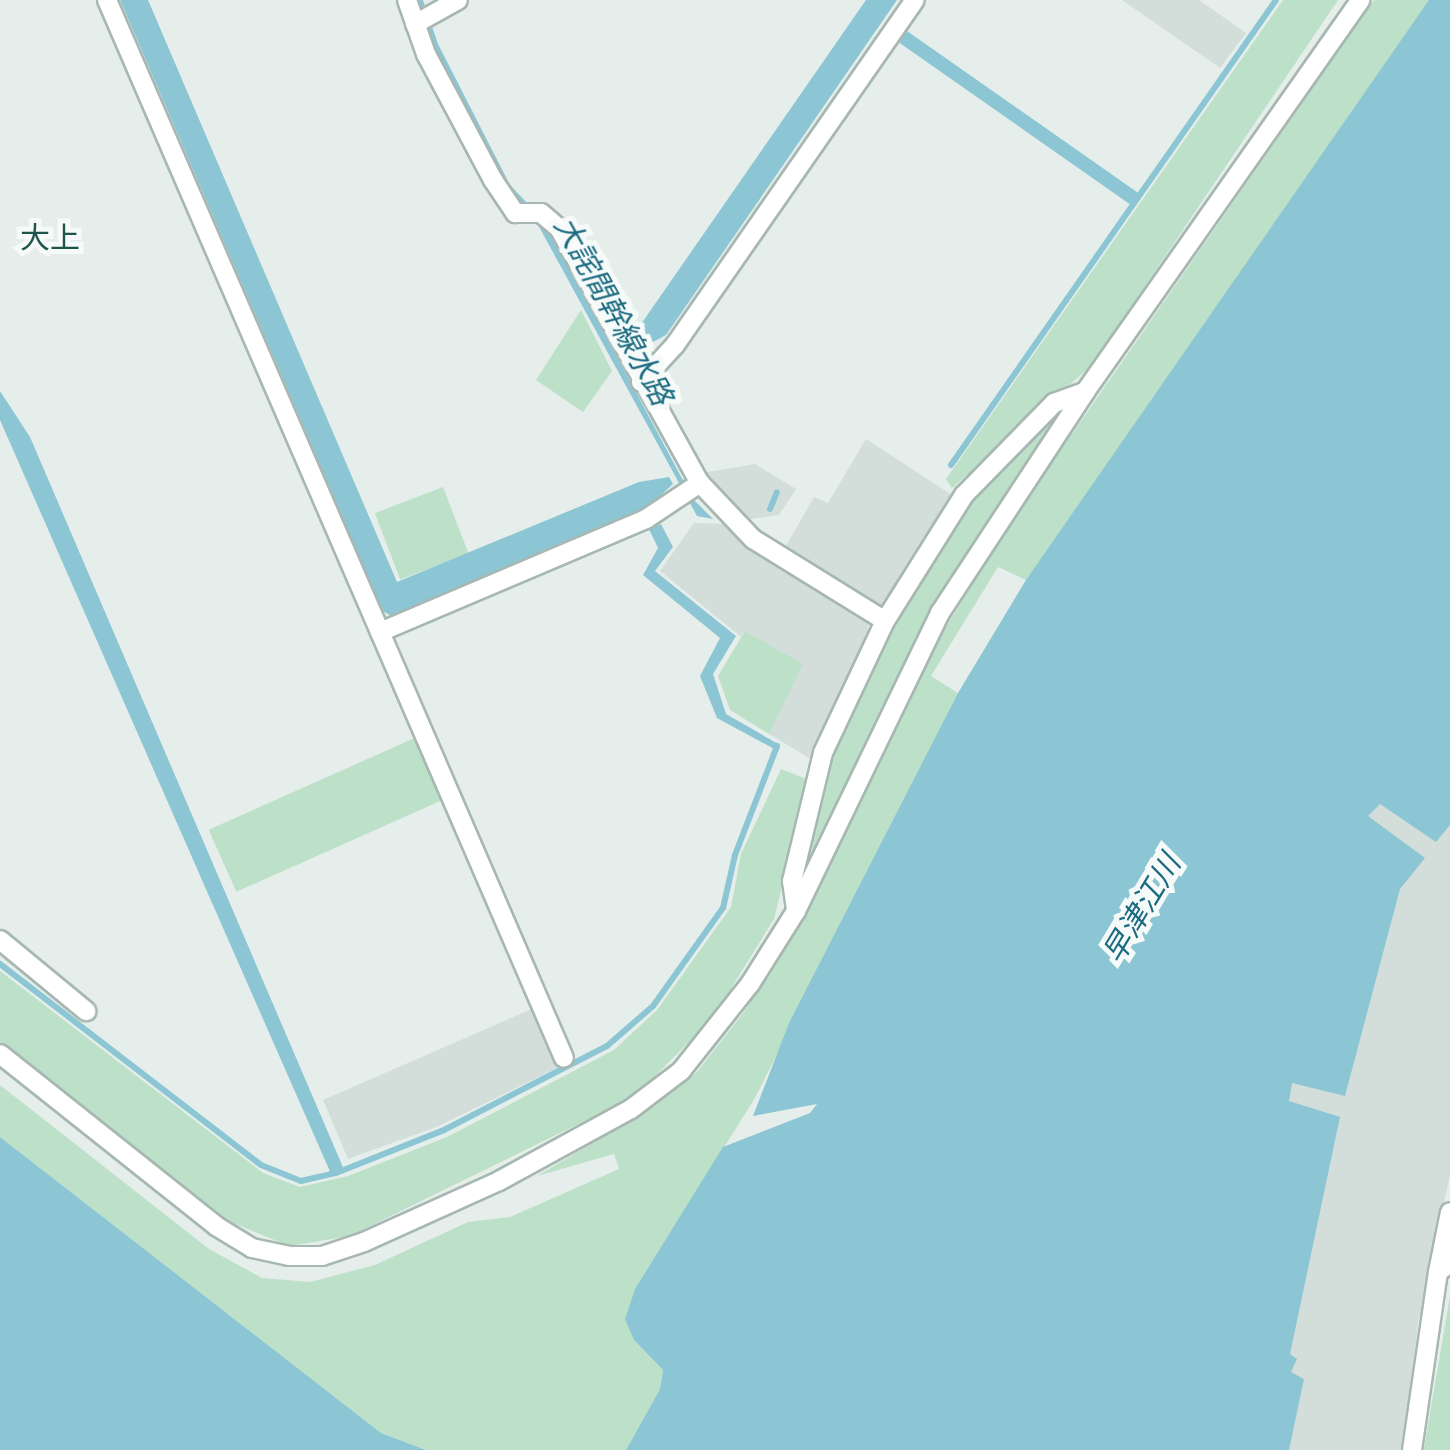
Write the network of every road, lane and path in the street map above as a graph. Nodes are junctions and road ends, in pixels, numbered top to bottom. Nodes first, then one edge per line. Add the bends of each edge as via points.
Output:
1 (107, 0) edge
2 (407, 0) edge
3 (458, 0) edge
4 (914, 0) edge
5 (1361, 0) edge
6 (415, 24) junction
7 (641, 382) junction
8 (1085, 392) junction
9 (691, 489) junction
10 (885, 621) junction
11 (380, 632) junction
12 (796, 911) junction
13 (0, 940) edge
14 (86, 1011) dead end
15 (0, 1054) edge
16 (564, 1058) dead end
17 (1450, 1212) edge
18 (1444, 1268) edge
19 (1412, 1450) edge

1 - 11 street
2 - 6 street
3 - 6 street
4 - 7 street via 675,345
5 - 8 street
6 - 7 street via 492,180 532,215 559,228
7 - 9 street
8 - 10 street via 1054,403 964,494
8 - 12 street via 940,613
9 - 10 street
9 - 11 street via 646,519
10 - 12 street via 824,754 792,881
11 - 16 street
12 - 15 street via 714,1036 631,1110 499,1181 322,1256 252,1248 216,1226
13 - 14 street
17 - 18 street
18 - 19 street

